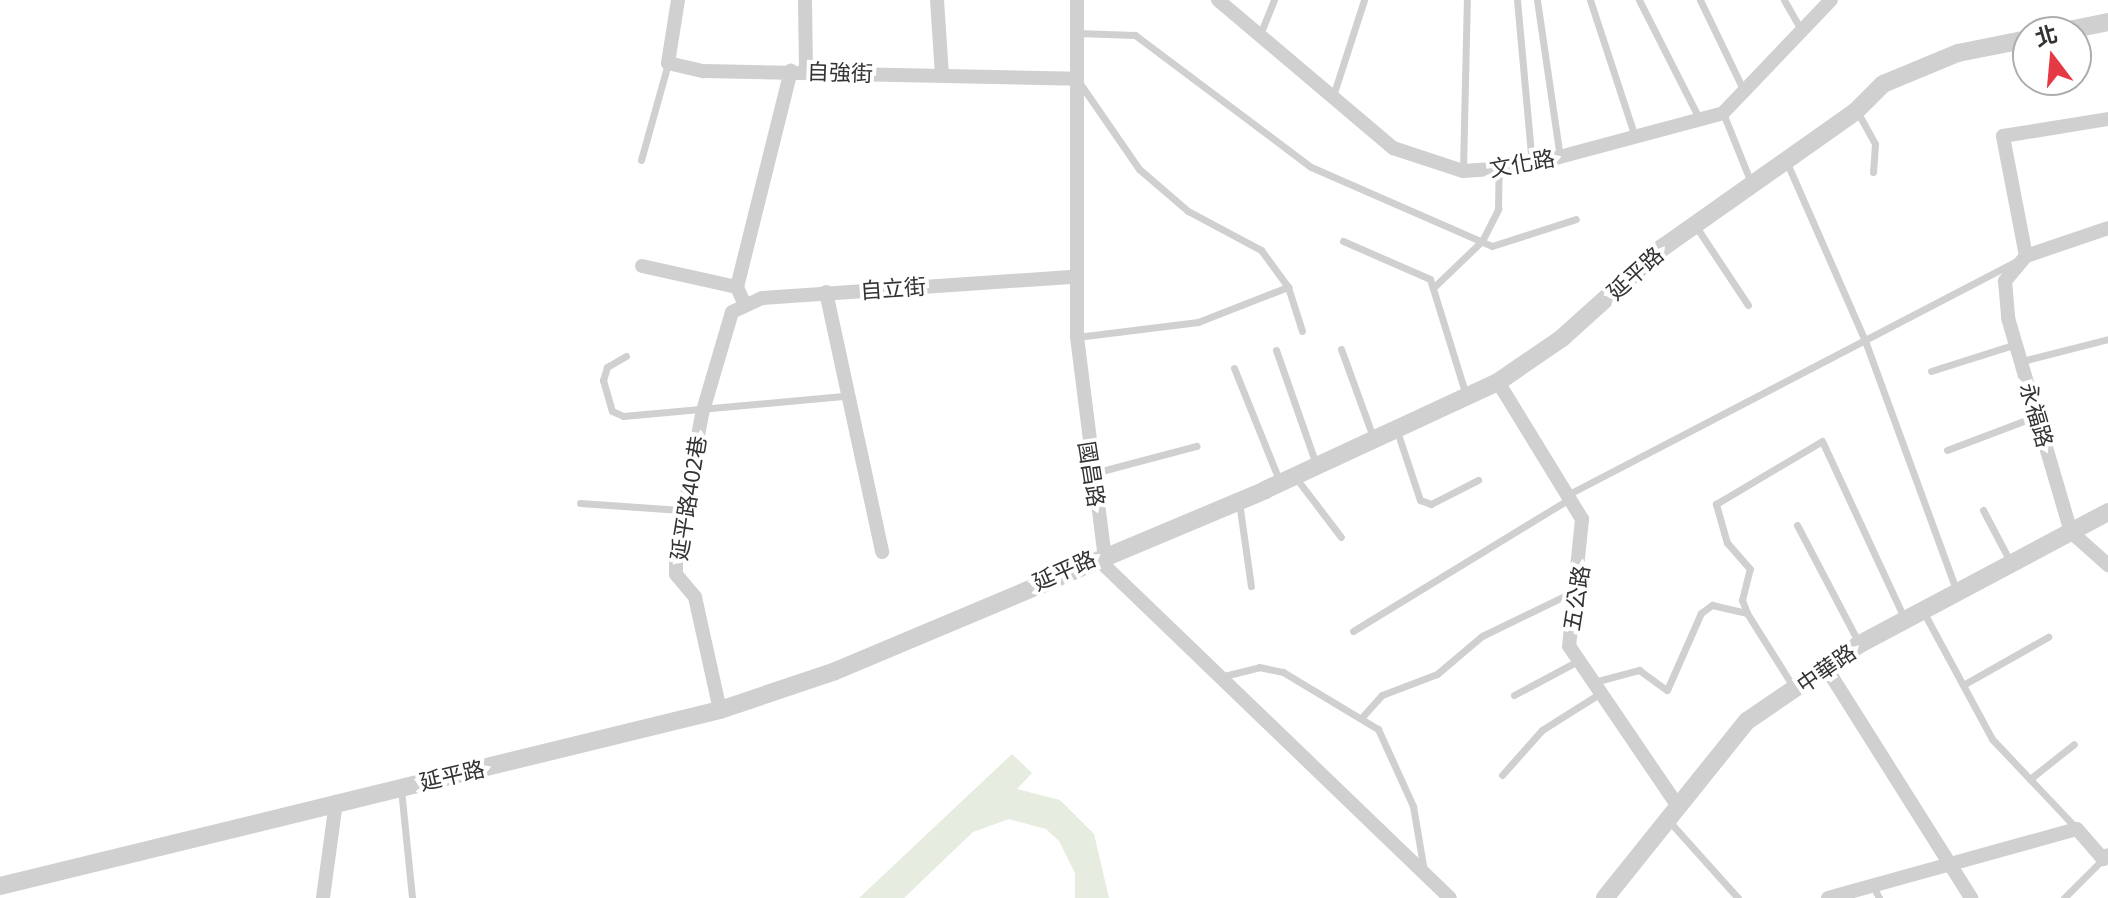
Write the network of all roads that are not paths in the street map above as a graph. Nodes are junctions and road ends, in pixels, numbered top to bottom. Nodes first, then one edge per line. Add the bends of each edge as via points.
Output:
1 (678, 0) edge
2 (805, 0) edge
3 (937, 0) edge
4 (1077, 0) edge
5 (1218, 0) edge
6 (1274, 0) edge
7 (1364, 0) edge
8 (1467, 0) edge
9 (1517, 0) edge
10 (1537, 0) edge
11 (1590, 0) edge
12 (1639, 0) edge
13 (1700, 0) edge
14 (1784, 0) edge
15 (1831, 0) edge
16 (1261, 32) junction
17 (1077, 33) junction
18 (1803, 33) junction
19 (2012, 43) edge
20 (668, 63) junction
21 (799, 71) junction
22 (942, 76) junction
23 (1077, 79) junction
24 (1744, 91) junction
25 (1333, 98) junction
26 (1856, 111) junction
27 (1723, 113) junction
28 (2108, 119) edge
29 (1700, 120) junction
30 (1635, 137) junction
31 (1560, 157) junction
32 (1784, 158) junction
33 (641, 160) dead end
34 (1532, 164) junction
35 (1499, 170) junction
36 (1463, 171) junction
37 (1873, 172) dead end
38 (1750, 180) junction
39 (1576, 219) dead end
40 (1694, 223) junction
41 (2108, 228) edge
42 (1343, 241) dead end
43 (1482, 241) junction
44 (2026, 256) junction
45 (642, 266) dead end
46 (1074, 277) junction
47 (1435, 286) junction
48 (737, 287) junction
49 (1288, 287) junction
50 (826, 292) junction
51 (744, 303) junction
52 (1748, 305) dead end
53 (1302, 331) dead end
54 (1077, 337) junction
55 (1864, 338) junction
56 (2108, 339) edge
57 (2016, 344) junction
58 (1341, 349) dead end
59 (1276, 350) dead end
60 (626, 356) dead end
61 (2022, 361) junction
62 (1234, 368) dead end
63 (1931, 371) dead end
64 (1498, 382) junction
65 (843, 396) junction
66 (1466, 397) junction
67 (702, 414) junction
68 (2037, 416) junction
69 (1396, 429) junction
70 (1373, 439) junction
71 (1196, 446) dead end
72 (1947, 450) dead end
73 (1317, 466) junction
74 (1092, 473) junction
75 (1287, 479) junction
76 (1478, 480) dead end
77 (1570, 496) junction
78 (1239, 500) junction
79 (580, 503) dead end
80 (681, 510) junction
81 (1983, 510) dead end
82 (2108, 512) edge
83 (1797, 525) dead end
84 (2071, 532) junction
85 (1341, 537) dead end
86 (882, 552) dead end
87 (1102, 553) junction
88 (2012, 565) junction
89 (2108, 565) edge
90 (1251, 586) dead end
91 (1577, 590) junction
92 (1958, 596) junction
93 (1747, 613) junction
94 (1924, 613) junction
95 (1905, 622) junction
96 (1353, 631) dead end
97 (2048, 637) dead end
98 (1860, 644) junction
99 (1578, 661) junction
100 (1827, 669) junction
101 (1224, 676) junction
102 (1963, 685) junction
103 (1596, 688) junction
104 (1795, 690) junction
105 (1514, 695) dead end
106 (720, 710) junction
107 (1363, 716) junction
108 (2074, 744) dead end
109 (1502, 775) dead end
110 (2030, 779) junction
111 (401, 787) junction
112 (336, 802) junction
113 (1672, 812) junction
114 (2077, 829) junction
115 (2106, 857) edge
116 (1950, 864) junction
117 (1425, 873) junction
118 (0, 886) edge
119 (1876, 892) edge
120 (323, 898) edge
121 (412, 898) edge
122 (1450, 898) edge
123 (1605, 898) edge
124 (1738, 898) edge
125 (1828, 898) edge
126 (1971, 898) edge
127 (2064, 898) edge

1 - 20 street
2 - 21 street
3 - 22 street
4 - 17 street, 國昌路
5 - 16 street, 文化路
6 - 16 lane
7 - 25 lane
8 - 36 lane
9 - 34 lane
10 - 31 lane
11 - 30 lane via 1602,55
12 - 29 lane
13 - 24 lane
14 - 18 lane
15 - 18 street, 文化路
16 - 25 street, 文化路
17 - 23 street, 國昌路
17 - 43 lane via 1135,35 1311,167
18 - 24 street, 文化路
19 - 26 street, 延平路 via 1906,72
20 - 21 street, 自強街 via 704,71
20 - 33 lane
21 - 22 street, 自強街
21 - 48 street
22 - 23 street, 自強街
23 - 46 street, 國昌路
23 - 49 lane via 1139,169 1188,211 1261,250
24 - 27 street, 文化路
25 - 36 street, 文化路 via 1393,148
26 - 32 street, 延平路
26 - 37 lane via 1875,144
27 - 29 street, 文化路
27 - 38 lane
28 - 44 street via 2003,136
29 - 30 street, 文化路
30 - 31 street, 文化路
31 - 34 street, 文化路
32 - 38 street, 延平路
32 - 55 lane
34 - 35 street, 文化路
35 - 36 street, 文化路
35 - 43 lane via 1498,209
38 - 40 street, 延平路
39 - 43 lane via 1492,246
40 - 52 lane
40 - 64 street, 延平路 via 1562,338
41 - 44 street
42 - 47 lane
43 - 47 lane
44 - 55 lane
44 - 57 street, 永福路 via 2005,281
45 - 48 street
46 - 50 street, 自立街
46 - 54 street, 國昌路
47 - 66 lane
48 - 51 street
49 - 53 lane
49 - 54 lane via 1198,322
50 - 51 street, 自立街
50 - 65 street
51 - 67 street, 延平路402巷 via 727,327
54 - 74 street, 國昌路
55 - 77 lane
55 - 92 lane
56 - 61 lane
57 - 61 street, 永福路
57 - 63 lane
58 - 70 lane
59 - 73 lane
60 - 67 lane via 607,367 603,380 612,411
61 - 68 street, 永福路
62 - 75 lane
64 - 66 street, 延平路
64 - 77 street, 五公路
65 - 67 lane
65 - 86 street
66 - 69 street, 延平路
67 - 80 street, 延平路402巷
68 - 72 lane
68 - 84 street, 永福路
69 - 70 street, 延平路
69 - 76 lane via 1420,500 1431,504
70 - 73 street, 延平路
71 - 74 lane
73 - 75 street, 延平路
74 - 87 street, 國昌路
75 - 78 street, 延平路
75 - 85 lane
77 - 91 street, 五公路 via 1585,539
77 - 96 lane
78 - 87 street, 延平路
78 - 90 lane
79 - 80 lane
80 - 106 street, 延平路402巷 via 676,574 695,597
81 - 88 lane
82 - 84 street, 中華路
83 - 98 lane
84 - 88 street, 中華路
84 - 89 street
87 - 101 street, 國昌路 via 1118,585
87 - 106 street, 延平路 via 833,672
88 - 92 street, 中華路
91 - 99 street, 五公路 via 1569,646
91 - 107 lane via 1482,636 1437,674 1382,695
92 - 94 street, 中華路
93 - 95 lane via 1742,600 1750,569 1727,543 1716,504 1822,441
93 - 103 lane via 1712,605 1701,613 1667,690 1639,670
93 - 104 lane
94 - 95 street, 中華路
94 - 102 lane
95 - 98 street, 中華路
97 - 102 lane
98 - 100 street, 中華路
99 - 103 street, 五公路
99 - 105 lane
100 - 104 street, 中華路
100 - 116 street
101 - 107 lane via 1259,667 1283,672
101 - 117 street, 國昌路
102 - 110 lane via 1992,739
103 - 109 lane via 1542,730
103 - 113 street, 五公路
104 - 113 street, 中華路 via 1747,721
106 - 111 street, 延平路
107 - 117 lane via 1390,745 1413,806
108 - 110 lane
110 - 114 lane
111 - 112 street, 延平路
111 - 121 lane
112 - 118 street, 延平路
112 - 120 street
113 - 123 street, 中華路
113 - 124 lane
114 - 115 street
114 - 116 street
115 - 127 lane
116 - 119 street
116 - 126 street
117 - 122 street, 國昌路
119 - 125 street

